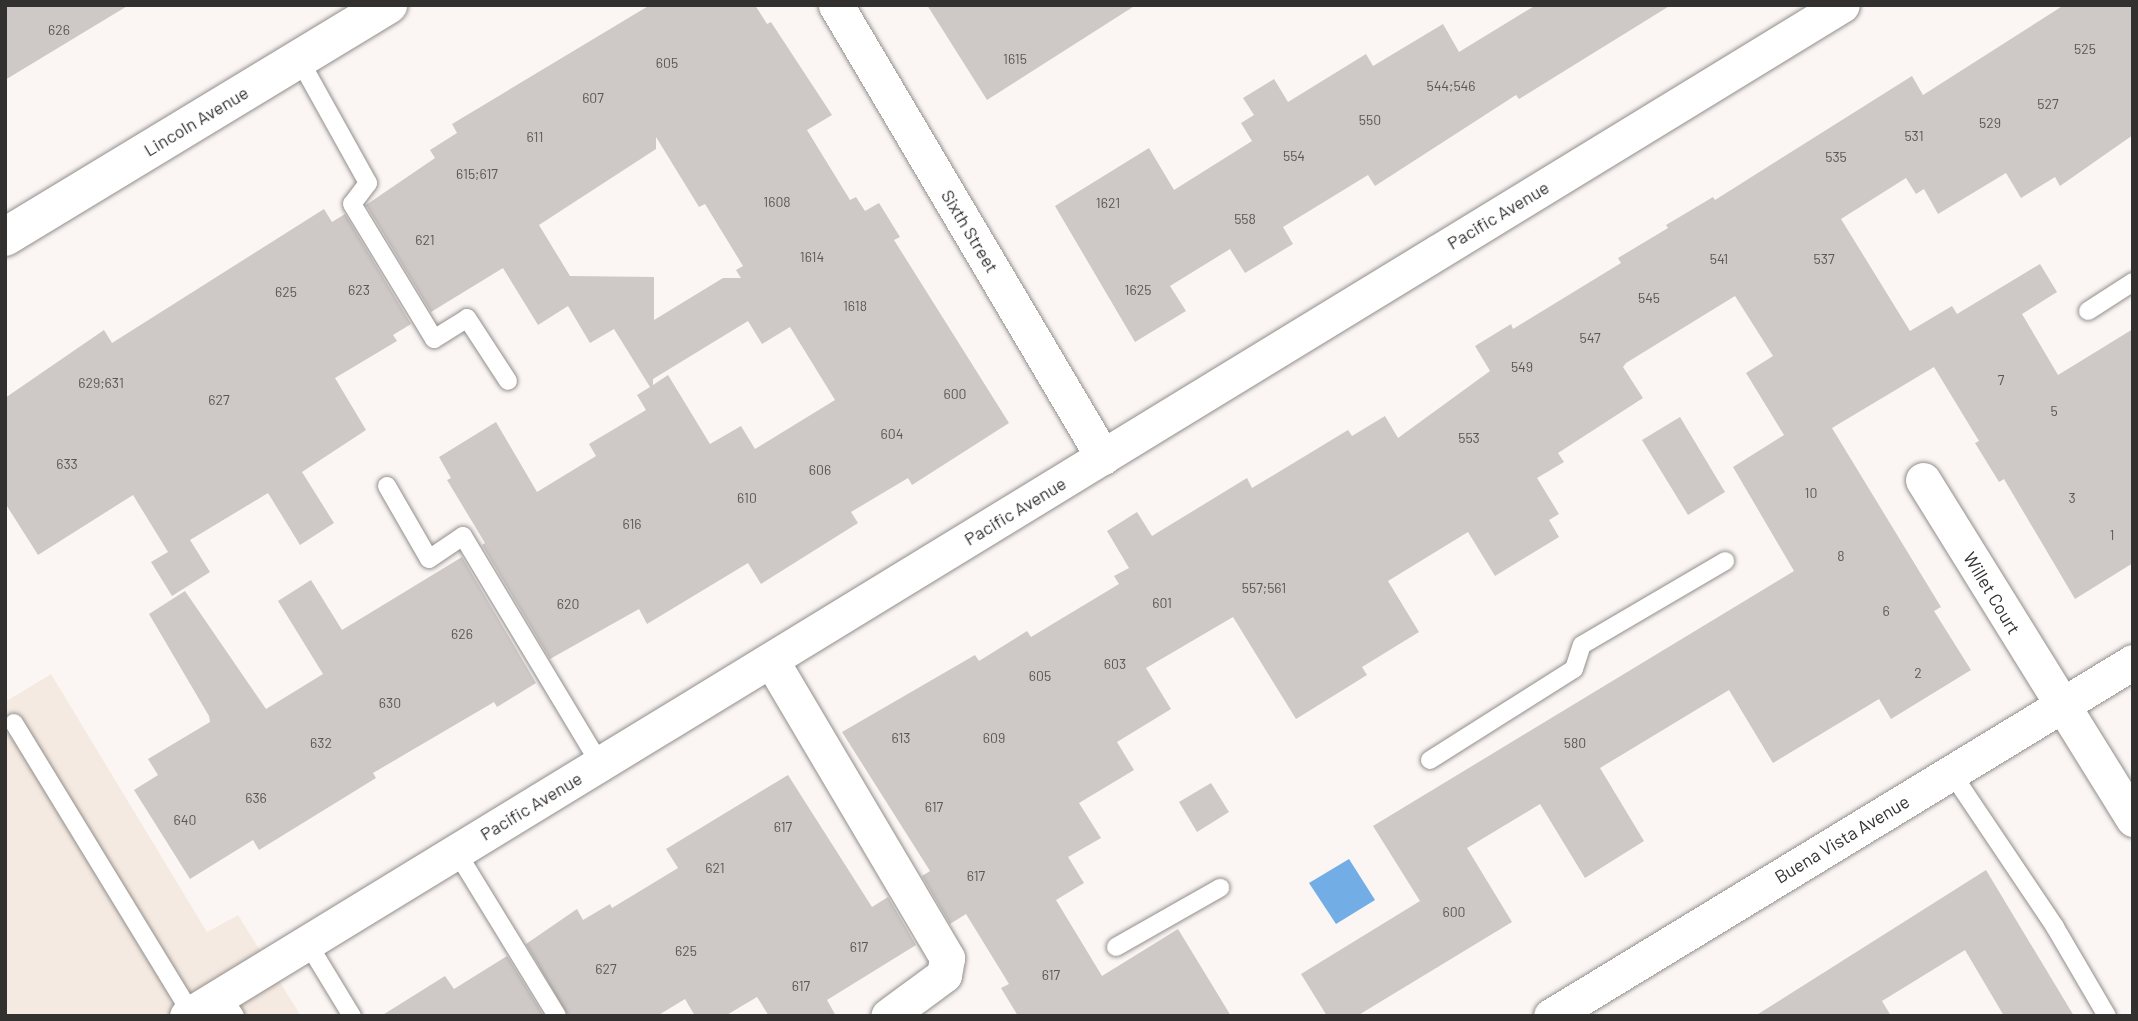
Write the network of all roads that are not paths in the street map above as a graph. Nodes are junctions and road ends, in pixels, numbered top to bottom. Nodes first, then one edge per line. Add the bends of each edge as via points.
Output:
1 (388, 5) edge
2 (836, 5) edge
3 (1842, 5) edge
4 (299, 59) junction
5 (5, 237) edge
6 (2133, 282) edge
7 (2088, 311) dead end
8 (508, 381) dead end
9 (1103, 457) junction
10 (1923, 480) dead end
11 (387, 486) dead end
12 (1725, 561) dead end
13 (771, 660) junction
14 (2133, 662) edge
15 (2061, 706) junction
16 (14, 723) dead end
17 (1430, 760) dead end
18 (600, 764) junction
19 (1951, 772) junction
20 (2133, 819) edge
21 (456, 851) junction
22 (1220, 888) dead end
23 (307, 942) junction
24 (1116, 947) dead end
25 (228, 1005) edge
26 (189, 1014) edge
27 (352, 1016) edge
28 (557, 1016) edge
29 (888, 1016) edge
30 (1551, 1016) edge
31 (2107, 1016) edge

1 - 4 street, Lincoln Avenue
2 - 9 street, Sixth Street
3 - 9 street, Pacific Avenue
4 - 5 street, Lincoln Avenue
4 - 8 lane via 368,183 352,204 435,339 467,318
6 - 7 lane
9 - 13 street, Pacific Avenue
10 - 15 street, Willet Court
11 - 18 lane via 429,559 463,536
12 - 17 lane via 1582,645 1574,670
13 - 18 street, Pacific Avenue
13 - 29 street via 947,958 944,975
14 - 15 street, Buena Vista Avenue
15 - 19 street, Buena Vista Avenue
15 - 20 street, Willet Court
16 - 26 lane
18 - 21 street, Pacific Avenue
19 - 30 street, Buena Vista Avenue
19 - 31 lane
21 - 23 street, Pacific Avenue
21 - 28 lane
22 - 24 lane
23 - 25 street, Pacific Avenue
23 - 27 lane
25 - 26 street, Pacific Avenue

